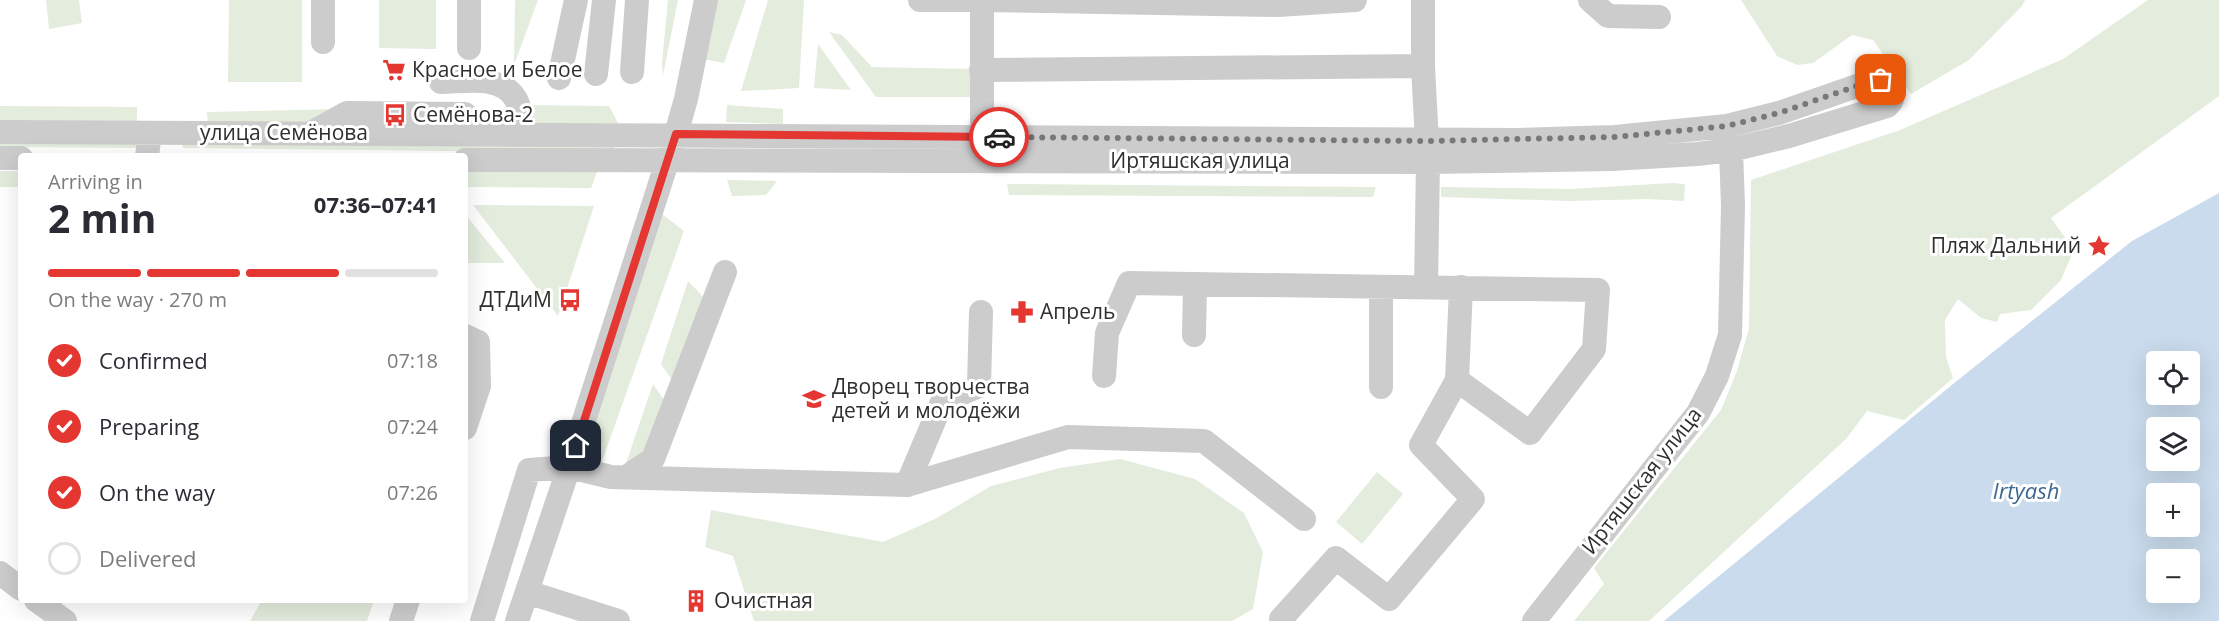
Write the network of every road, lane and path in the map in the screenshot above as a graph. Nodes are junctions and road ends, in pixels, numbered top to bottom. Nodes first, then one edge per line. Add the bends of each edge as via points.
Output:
1 (323, 0) edge
2 (469, 0) edge
3 (576, 0) edge
4 (604, 0) edge
5 (637, 0) edge
6 (706, 0) edge
7 (920, 0) edge
8 (982, 0) edge
9 (1354, 0) edge
10 (1423, 0) edge
11 (1590, 0) edge
12 (1659, 17) dead end
13 (323, 42) dead end
14 (469, 48) dead end
15 (1423, 66) junction
16 (981, 70) junction
17 (633, 72) dead end
18 (596, 74) dead end
19 (559, 78) dead end
20 (441, 82) dead end
21 (413, 114) junction
22 (1727, 126) junction
23 (0, 132) edge
24 (310, 134) junction
25 (387, 134) junction
26 (487, 134) junction
27 (523, 134) junction
28 (676, 134) junction
29 (149, 144) edge
30 (981, 149) junction
31 (1731, 150) junction
32 (1427, 152) junction
33 (0, 158) edge
34 (18, 158) edge
35 (668, 159) junction
36 (468, 160) edge
37 (725, 272) dead end
38 (1195, 284) junction
39 (1426, 286) junction
40 (1461, 286) junction
41 (1381, 287) junction
42 (981, 312) dead end
43 (1194, 335) dead end
44 (468, 337) edge
45 (1104, 376) dead end
46 (1457, 380) junction
47 (1381, 387) dead end
48 (468, 419) edge
49 (569, 467) junction
50 (628, 476) junction
51 (907, 485) junction
52 (1304, 519) dead end
53 (0, 573) edge
54 (18, 587) edge
55 (527, 592) junction
56 (40, 603) edge
57 (407, 603) edge
58 (65, 621) edge
59 (401, 621) edge
60 (482, 621) edge
61 (517, 621) edge
62 (618, 621) edge
63 (1284, 621) edge
64 (1534, 621) edge

1 - 13 street
2 - 14 street
3 - 19 street
4 - 18 street
5 - 17 street
6 - 28 street
7 - 8 street
8 - 9 street via 1278,5
8 - 16 street
10 - 15 street
11 - 12 street via 1608,15
15 - 16 street
15 - 32 street
16 - 30 street
20 - 27 street via 490,81 501,85 516,98
21 - 24 street via 347,113
21 - 25 street
21 - 26 street via 465,114
22 - 31 street
22 - 31 street, Иртяшская улица via 1779,113 1874,80 1887,83 1893,95 1887,106
22 - 32 street, Иртяшская улица
23 - 29 street, улица Семёнова
24 - 25 street, улица Семёнова
24 - 29 street, улица Семёнова
25 - 26 street, улица Семёнова
26 - 27 street, улица Семёнова
27 - 28 street, улица Семёнова
28 - 30 street, Иртяшская улица
28 - 35 street
30 - 32 street, Иртяшская улица
30 - 35 street, Иртяшская улица
31 - 32 street, Иртяшская улица via 1601,159
31 - 64 street, Иртяшская улица via 1730,335 1717,376 1698,413
32 - 39 street
33 - 34 street
35 - 36 street
35 - 49 street
37 - 50 street via 653,459
38 - 41 street
38 - 43 street
38 - 45 street via 1129,283 1107,333
39 - 40 street
39 - 41 street
40 - 46 street
40 - 46 street via 1598,290 1593,349 1530,433
41 - 47 street
42 - 51 street via 980,386 942,402
44 - 48 street via 478,342 479,386
46 - 63 street via 1422,446 1473,499 1389,599 1336,558 1281,619
49 - 50 street via 611,477
49 - 55 street
49 - 60 street via 529,470
50 - 51 street
51 - 52 street via 1068,437 1204,441
53 - 54 street
55 - 61 street
55 - 62 street
56 - 58 street
57 - 59 street

